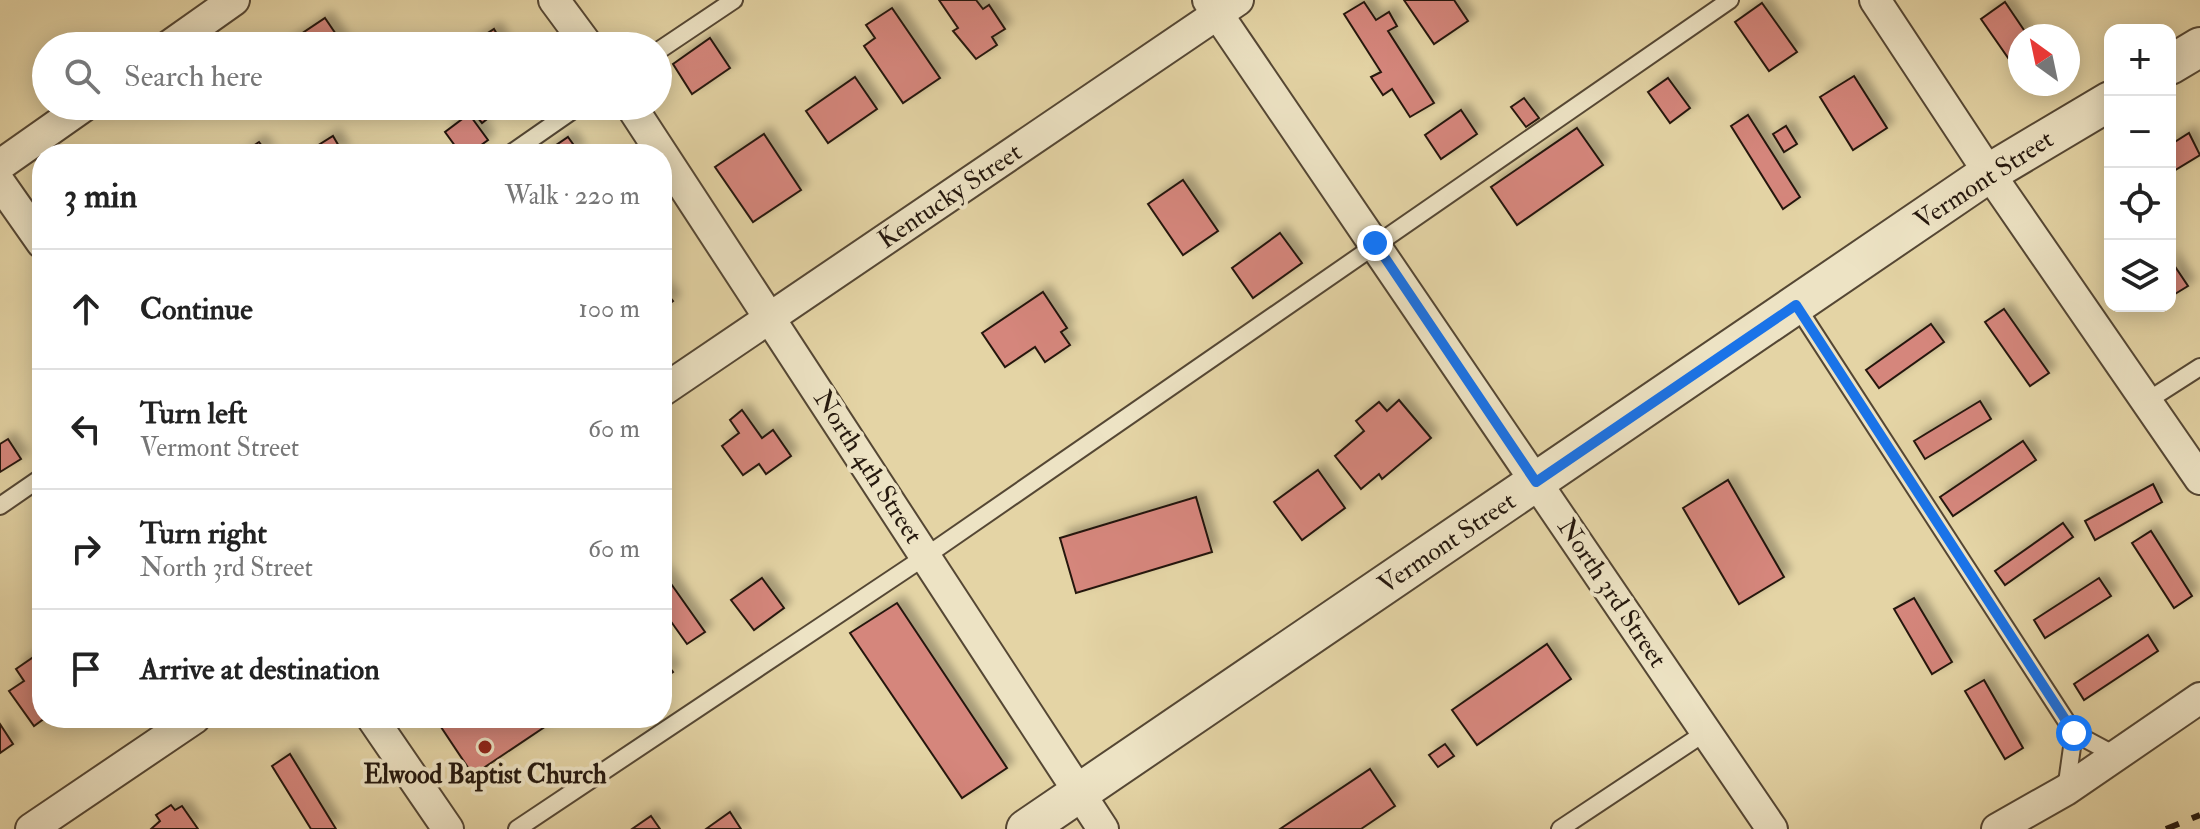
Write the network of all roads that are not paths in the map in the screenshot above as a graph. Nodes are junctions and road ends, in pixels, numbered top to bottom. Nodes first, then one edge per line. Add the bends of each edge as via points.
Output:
1 (234, 0) edge
2 (554, 0) edge
3 (734, 0) edge
4 (1730, 0) edge
5 (1875, 0) edge
6 (1222, 5) edge
7 (189, 32) edge
8 (578, 32) edge
9 (672, 42) edge
10 (2200, 47) edge
11 (2176, 61) edge
12 (2104, 105) edge
13 (64, 120) edge
14 (559, 120) edge
15 (640, 120) edge
16 (524, 144) edge
17 (656, 144) edge
18 (0, 165) edge
19 (672, 168) edge
20 (1989, 173) junction
21 (0, 183) edge
22 (32, 229) edge
23 (1375, 243) junction
24 (1796, 305) junction
25 (770, 317) junction
26 (2200, 367) edge
27 (672, 384) edge
28 (2147, 401) junction
29 (2200, 479) edge
30 (1536, 482) junction
31 (32, 484) edge
32 (0, 506) edge
33 (926, 556) junction
34 (2200, 698) edge
35 (672, 726) edge
36 (180, 728) edge
37 (379, 728) edge
38 (668, 728) edge
39 (1706, 732) junction
40 (2074, 733) junction
41 (2117, 756) junction
42 (2066, 790) junction
43 (1079, 793) junction
44 (31, 829) edge
45 (448, 829) edge
46 (517, 829) edge
47 (1026, 829) edge
48 (1103, 829) edge
49 (1560, 829) edge
50 (1772, 829) edge
51 (1997, 829) edge

1 - 7 street
2 - 8 street
3 - 9 lane
4 - 23 lane
5 - 20 street
6 - 23 street, North 3rd Street
6 - 25 street, Kentucky Street
10 - 11 street
12 - 20 street, Vermont Street
13 - 18 street
14 - 16 lane
15 - 17 street, North 4th Street
19 - 25 street, North 4th Street
20 - 24 street, Vermont Street
20 - 28 street
21 - 22 street
23 - 30 street, North 3rd Street
23 - 33 lane
24 - 30 street, Vermont Street
24 - 40 lane
25 - 27 street, Kentucky Street
25 - 33 street, North 4th Street
26 - 28 lane
28 - 29 street
30 - 39 street, North 3rd Street
30 - 43 street, Vermont Street
31 - 32 lane
33 - 35 lane
33 - 43 street, North 4th Street
34 - 41 street
36 - 44 street
37 - 45 street
38 - 46 lane
39 - 49 lane
39 - 50 street, North 3rd Street
40 - 41 lane
40 - 42 lane
41 - 42 street
42 - 51 street
43 - 47 street, Vermont Street
43 - 48 street, North 4th Street

